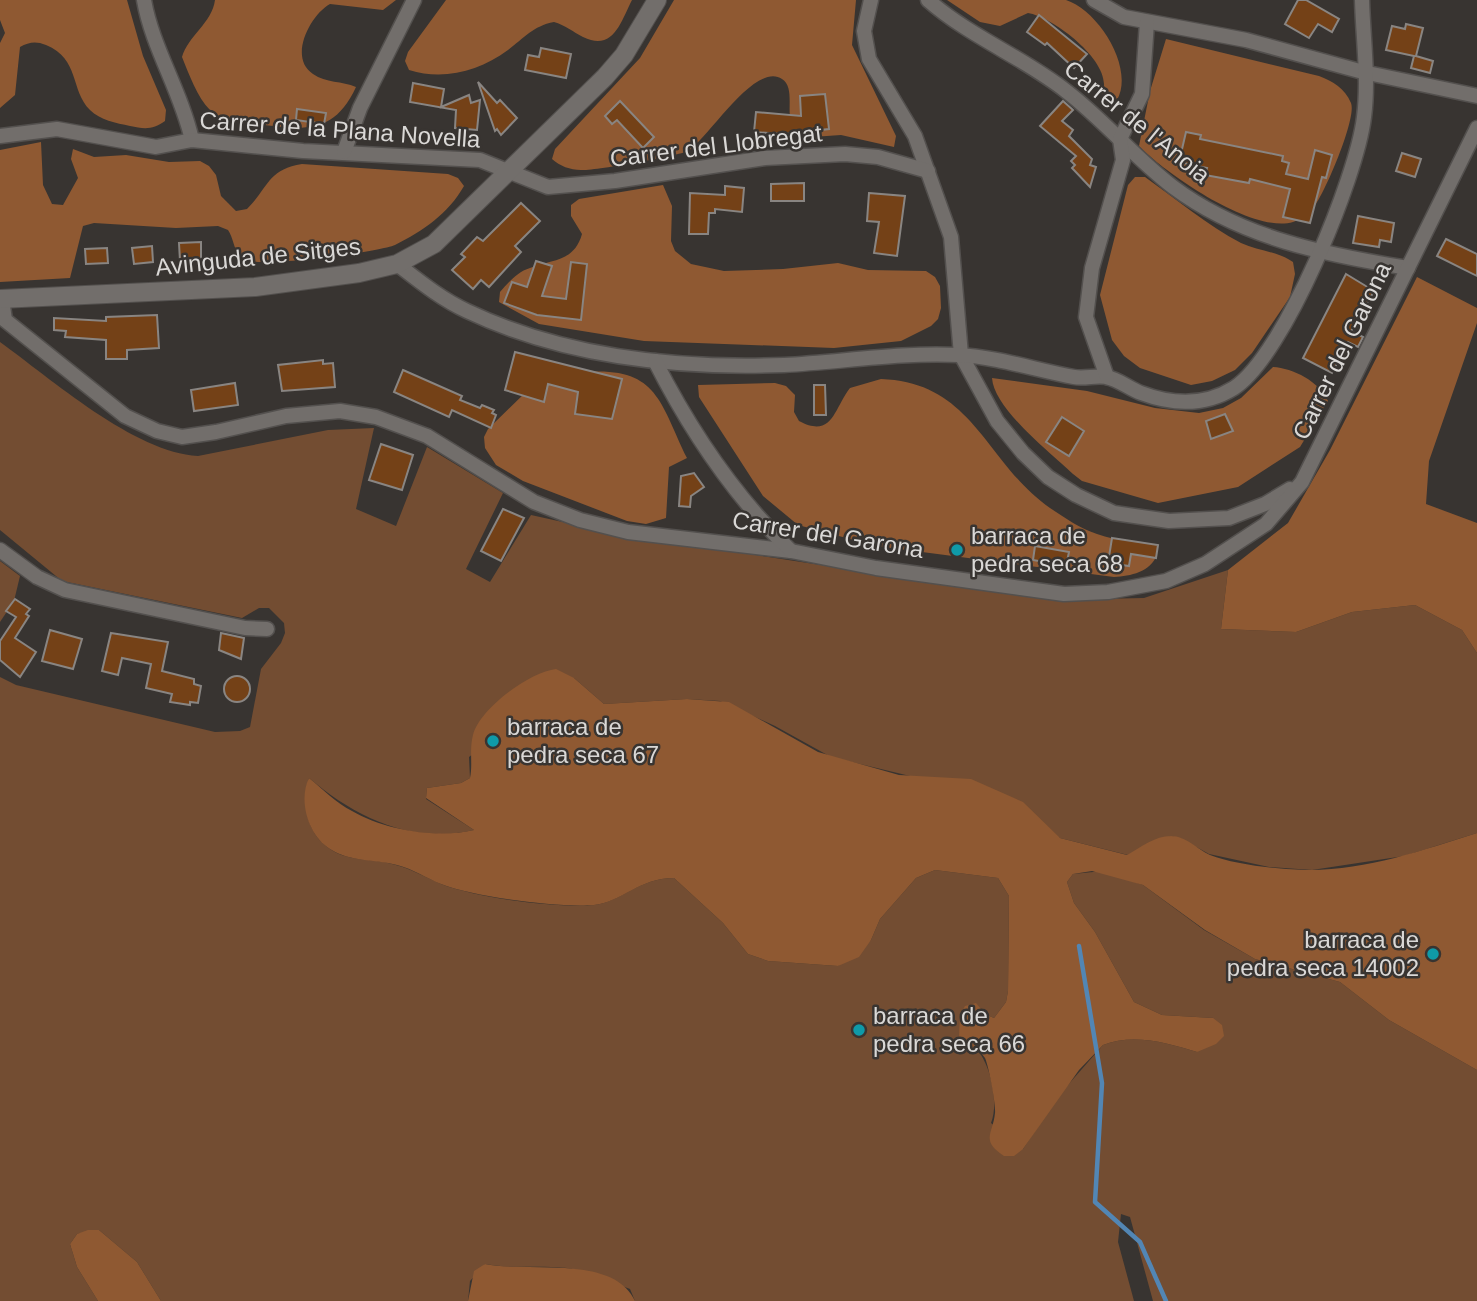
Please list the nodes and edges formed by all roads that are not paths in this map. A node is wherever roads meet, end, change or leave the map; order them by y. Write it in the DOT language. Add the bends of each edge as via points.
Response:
graph roads {
  1 [pos="144,0"];
  2 [pos="414,0"];
  3 [pos="657,0"];
  4 [pos="871,0"];
  5 [pos="1094,0"];
  6 [pos="1362,0"];
  7 [pos="930,1"];
  8 [pos="1147,22"];
  9 [pos="1363,72"];
  10 [pos="1477,96"];
  11 [pos="1477,128"];
  12 [pos="0,136"];
  13 [pos="1120,139"];
  14 [pos="192,140"];
  15 [pos="344,152"];
  16 [pos="511,170"];
  17 [pos="928,171"];
  18 [pos="1318,251"];
  19 [pos="397,264"];
  20 [pos="1408,268"];
  21 [pos="1,299"];
  22 [pos="961,355"];
  23 [pos="654,362"];
  24 [pos="1107,376"];
  25 [pos="1302,482"];
  26 [pos="0,550"];
  27 [pos="791,551"];
  28 [pos="267,629"];
  1 -- 14 [label="street"];
  2 -- 15 [label="street" via="360,108"];
  3 -- 16 [label="street, Avinguda de Sitges" via="605,78"];
  4 -- 17 [label="street" via="864,31 869,59 915,136"];
  5 -- 8 [label="street" via="1124,17"];
  6 -- 9 [label="street"];
  7 -- 13 [label="street, Carrer de l'Anoia" via="1065,90"];
  8 -- 9 [label="street" via="1246,40"];
  8 -- 13 [label="street" via="1142,94"];
  9 -- 10 [label="street"];
  9 -- 18 [label="street" via="1361,138 1331,228"];
  11 -- 20 [label="street, Carrer del Garona"];
  12 -- 14 [label="street, Carrer de la Plana Novella" via="57,129 156,147"];
  13 -- 18 [label="street, Carrer de l'Anoia" via="1174,187 1216,212 1258,233"];
  13 -- 24 [label="street" via="1123,160 1092,268 1086,317"];
  14 -- 15 [label="street, Carrer de la Plana Novella"];
  15 -- 16 [label="street, Carrer de la Plana Novella" via="480,160"];
  16 -- 17 [label="street, Carrer del Llobregat" via="548,187 765,158 845,154 878,157"];
  16 -- 19 [label="street, Avinguda de Sitges" via="433,244"];
  17 -- 22 [label="street" via="951,237"];
  18 -- 20 [label="street, Carrer de l'Anoia"];
  18 -- 24 [label="street" via="1285,323 1256,369 1219,397 1197,403 1167,401"];
  19 -- 21 [label="street, Avinguda de Sitges" via="255,287"];
  19 -- 23 [label="street" via="466,311 531,336"];
  20 -- 25 [label="street, Carrer del Garona"];
  21 -- 27 [label="street, Carrer del Garona" via="5,320 125,416 157,431 193,435 286,416 340,411 376,417 427,436 534,502 580,520 628,532"];
  22 -- 23 [label="street" via="786,365"];
  22 -- 24 [label="street" via="1079,378"];
  22 -- 25 [label="street" via="996,421 1023,453 1058,483 1114,513 1169,521 1228,518 1265,504"];
  23 -- 27 [label="street" via="716,462"];
  25 -- 27 [label="street, Carrer del Garona" via="1266,524 1205,564 1166,581 1108,592 1065,594 876,568"];
  26 -- 28 [label="street" via="37,577 65,590"];
}
